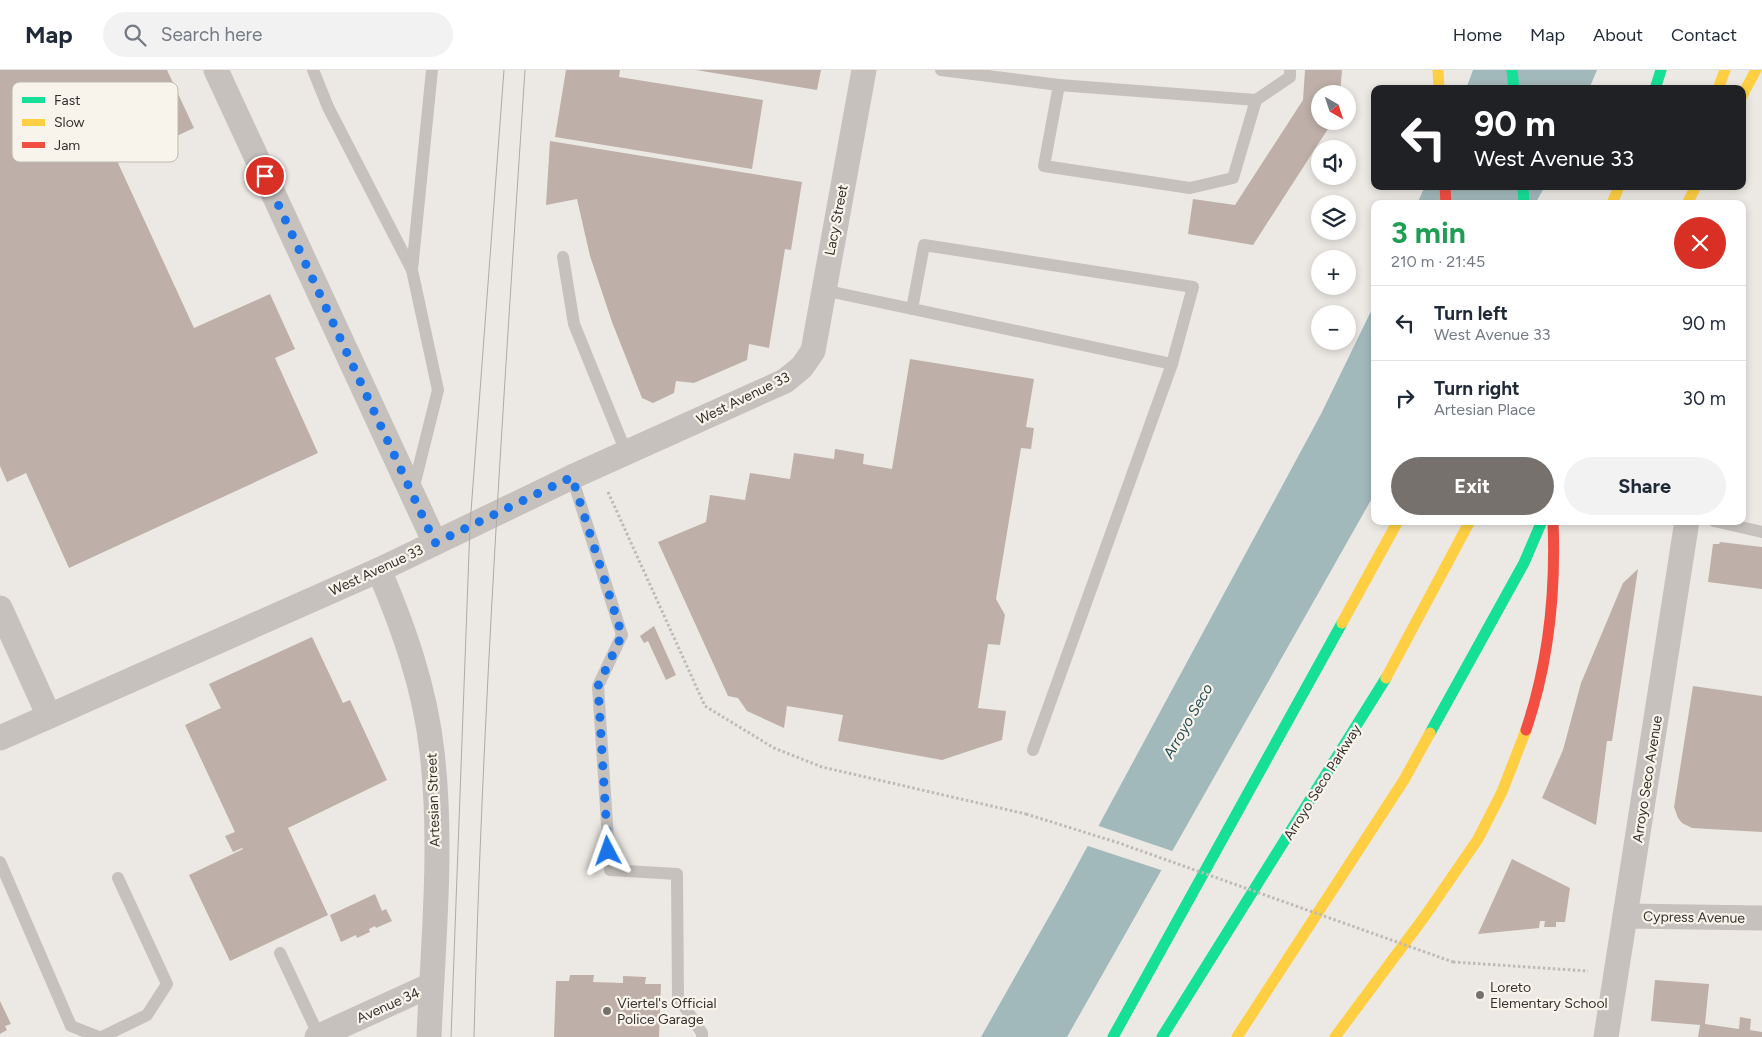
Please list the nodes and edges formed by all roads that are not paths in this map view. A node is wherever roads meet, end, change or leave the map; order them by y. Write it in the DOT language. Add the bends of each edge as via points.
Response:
graph roads {
  1 [pos="216,70"];
  2 [pos="313,70"];
  3 [pos="432,70"];
  4 [pos="864,70"];
  5 [pos="941,70"];
  6 [pos="1290,70"];
  7 [pos="1438,70"];
  8 [pos="1512,70"];
  9 [pos="1661,70"];
  10 [pos="1725,70"];
  11 [pos="1756,70"];
  12 [pos="1059,85"];
  13 [pos="1439,85"];
  14 [pos="1514,85"];
  15 [pos="1656,85"];
  16 [pos="1719,85"];
  17 [pos="1746,89"];
  18 [pos="1256,100"];
  19 [pos="563,257"];
  20 [pos="412,270"];
  21 [pos="823,290"];
  22 [pos="912,309"];
  23 [pos="1172,364"];
  24 [pos="802,368"];
  25 [pos="626,452"];
  26 [pos="572,477"];
  27 [pos="413,492"];
  28 [pos="1396,525"];
  29 [pos="1468,525"];
  30 [pos="1540,525"];
  31 [pos="1554,525"];
  32 [pos="1686,525"];
  33 [pos="1731,525"];
  34 [pos="1762,532"];
  35 [pos="435,543"];
  36 [pos="379,570"];
  37 [pos="0,608"];
  38 [pos="49,716"];
  39 [pos="0,738"];
  40 [pos="1033,750"];
  41 [pos="0,862"];
  42 [pos="118,878"];
  43 [pos="1625,916"];
  44 [pos="1762,918"];
  45 [pos="280,954"];
  46 [pos="431,985"];
  47 [pos="318,1036"];
  48 [pos="101,1037"];
  49 [pos="429,1037"];
  50 [pos="702,1037"];
  51 [pos="1113,1037"];
  52 [pos="1162,1037"];
  53 [pos="1237,1037"];
  54 [pos="1335,1037"];
  55 [pos="1606,1037"];
  1 -- 27 [label="street"];
  2 -- 20 [label="lane" via="328,107"];
  3 -- 20 [label="lane"];
  4 -- 21 [label="street, Lacy Street"];
  5 -- 12 [label="lane"];
  6 -- 18 [label="lane" via="1290,77"];
  7 -- 13 [label="highway"];
  8 -- 14 [label="highway"];
  9 -- 15 [label="highway"];
  10 -- 16 [label="highway"];
  11 -- 17 [label="highway"];
  12 -- 18 [label="lane"];
  12 -- 18 [label="lane" via="1044,166 1190,188 1233,178"];
  19 -- 25 [label="lane" via="574,324"];
  20 -- 27 [label="lane" via="438,390"];
  21 -- 22 [label="lane"];
  21 -- 24 [label="street, Lacy Street" via="813,351"];
  22 -- 23 [label="lane"];
  22 -- 23 [label="lane" via="924,245 1193,288"];
  23 -- 40 [label="lane"];
  24 -- 25 [label="street, West Avenue 33" via="784,381"];
  25 -- 26 [label="street, West Avenue 33"];
  26 -- 35 [label="street, West Avenue 33"];
  26 -- 50 [label="lane" via="622,635 598,686 610,870 677,874 678,997"];
  27 -- 35 [label="street"];
  28 -- 51 [label="highway"];
  29 -- 52 [label="highway, Arroyo Seco Parkway" via="1375,698"];
  30 -- 53 [label="highway" via="1524,563 1404,780"];
  31 -- 54 [label="highway" via="1549,641 1537,702 1516,760 1484,829 1440,896"];
  32 -- 43 [label="street, Arroyo Seco Avenue"];
  33 -- 34 [label="lane"];
  35 -- 36 [label="street, West Avenue 33"];
  36 -- 38 [label="street, West Avenue 33"];
  36 -- 46 [label="street, Artesian Street" via="403,628 420,686 432,752 436,905"];
  37 -- 38 [label="street"];
  38 -- 39 [label="street, West Avenue 33"];
  41 -- 48 [label="lane" via="70,1026"];
  42 -- 48 [label="lane" via="167,984 147,1015"];
  43 -- 44 [label="street, Cypress Avenue"];
  43 -- 55 [label="street, Arroyo Seco Avenue"];
  45 -- 47 [label="lane"];
  46 -- 47 [label="street, Avenue 34"];
  46 -- 49 [label="street, Artesian Street"];
}
